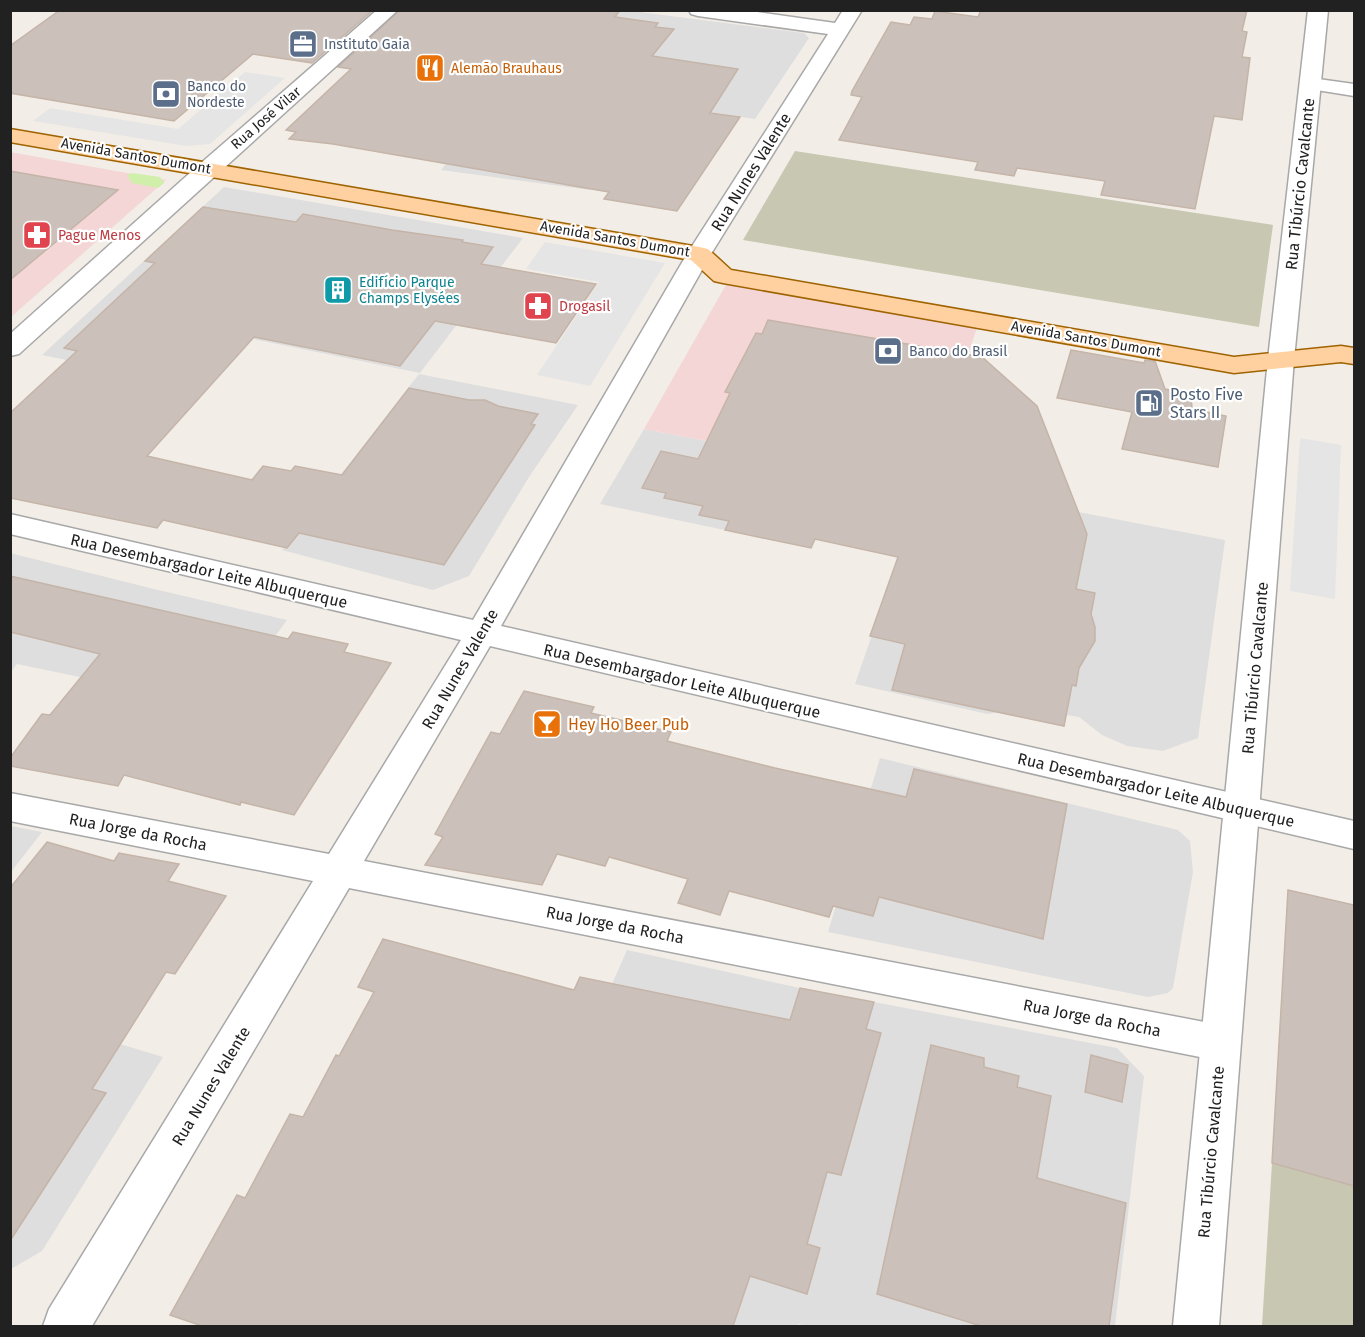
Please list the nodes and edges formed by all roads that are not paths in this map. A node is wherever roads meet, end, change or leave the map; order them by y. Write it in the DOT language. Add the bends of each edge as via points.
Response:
graph roads {
  1 [pos="389,10"];
  2 [pos="698,10"];
  3 [pos="853,10"];
  4 [pos="1318,10"];
  5 [pos="842,30"];
  6 [pos="1311,84"];
  7 [pos="1354,90"];
  8 [pos="10,135"];
  9 [pos="209,168"];
  10 [pos="699,254"];
  11 [pos="10,348"];
  12 [pos="1354,356"];
  13 [pos="1281,358"];
  14 [pos="10,524"];
  15 [pos="481,634"];
  16 [pos="10,807"];
  17 [pos="1243,810"];
  18 [pos="1354,835"];
  19 [pos="340,871"];
  20 [pos="1220,1043"];
  21 [pos="66,1326"];
  22 [pos="1196,1326"];
  1 -- 9 [label="street, Rua José Vilar"];
  2 -- 5 [label="street"];
  3 -- 5 [label="street, Rua Nunes Valente"];
  4 -- 6 [label="street, Rua Tibúrcio Cavalcante"];
  5 -- 10 [label="street, Rua Nunes Valente"];
  6 -- 7 [label="street"];
  6 -- 13 [label="street, Rua Tibúrcio Cavalcante"];
  8 -- 9 [label="main road, Avenida Santos Dumont"];
  9 -- 10 [label="main road, Avenida Santos Dumont"];
  9 -- 11 [label="street, Rua José Vilar"];
  10 -- 13 [label="main road, Avenida Santos Dumont" via="723,276 1234,365"];
  10 -- 15 [label="street, Rua Nunes Valente"];
  12 -- 13 [label="main road, Avenida Santos Dumont"];
  13 -- 17 [label="street, Rua Tibúrcio Cavalcante"];
  14 -- 15 [label="street, Rua Desembargador Leite Albuquerque"];
  15 -- 17 [label="street, Rua Desembargador Leite Albuquerque"];
  15 -- 19 [label="street, Rua Nunes Valente"];
  16 -- 19 [label="street, Rua Jorge da Rocha"];
  17 -- 18 [label="street, Rua Desembargador Leite Albuquerque"];
  17 -- 20 [label="street, Rua Tibúrcio Cavalcante"];
  19 -- 20 [label="street, Rua Jorge da Rocha"];
  19 -- 21 [label="street, Rua Nunes Valente"];
  20 -- 22 [label="street, Rua Tibúrcio Cavalcante"];
}
